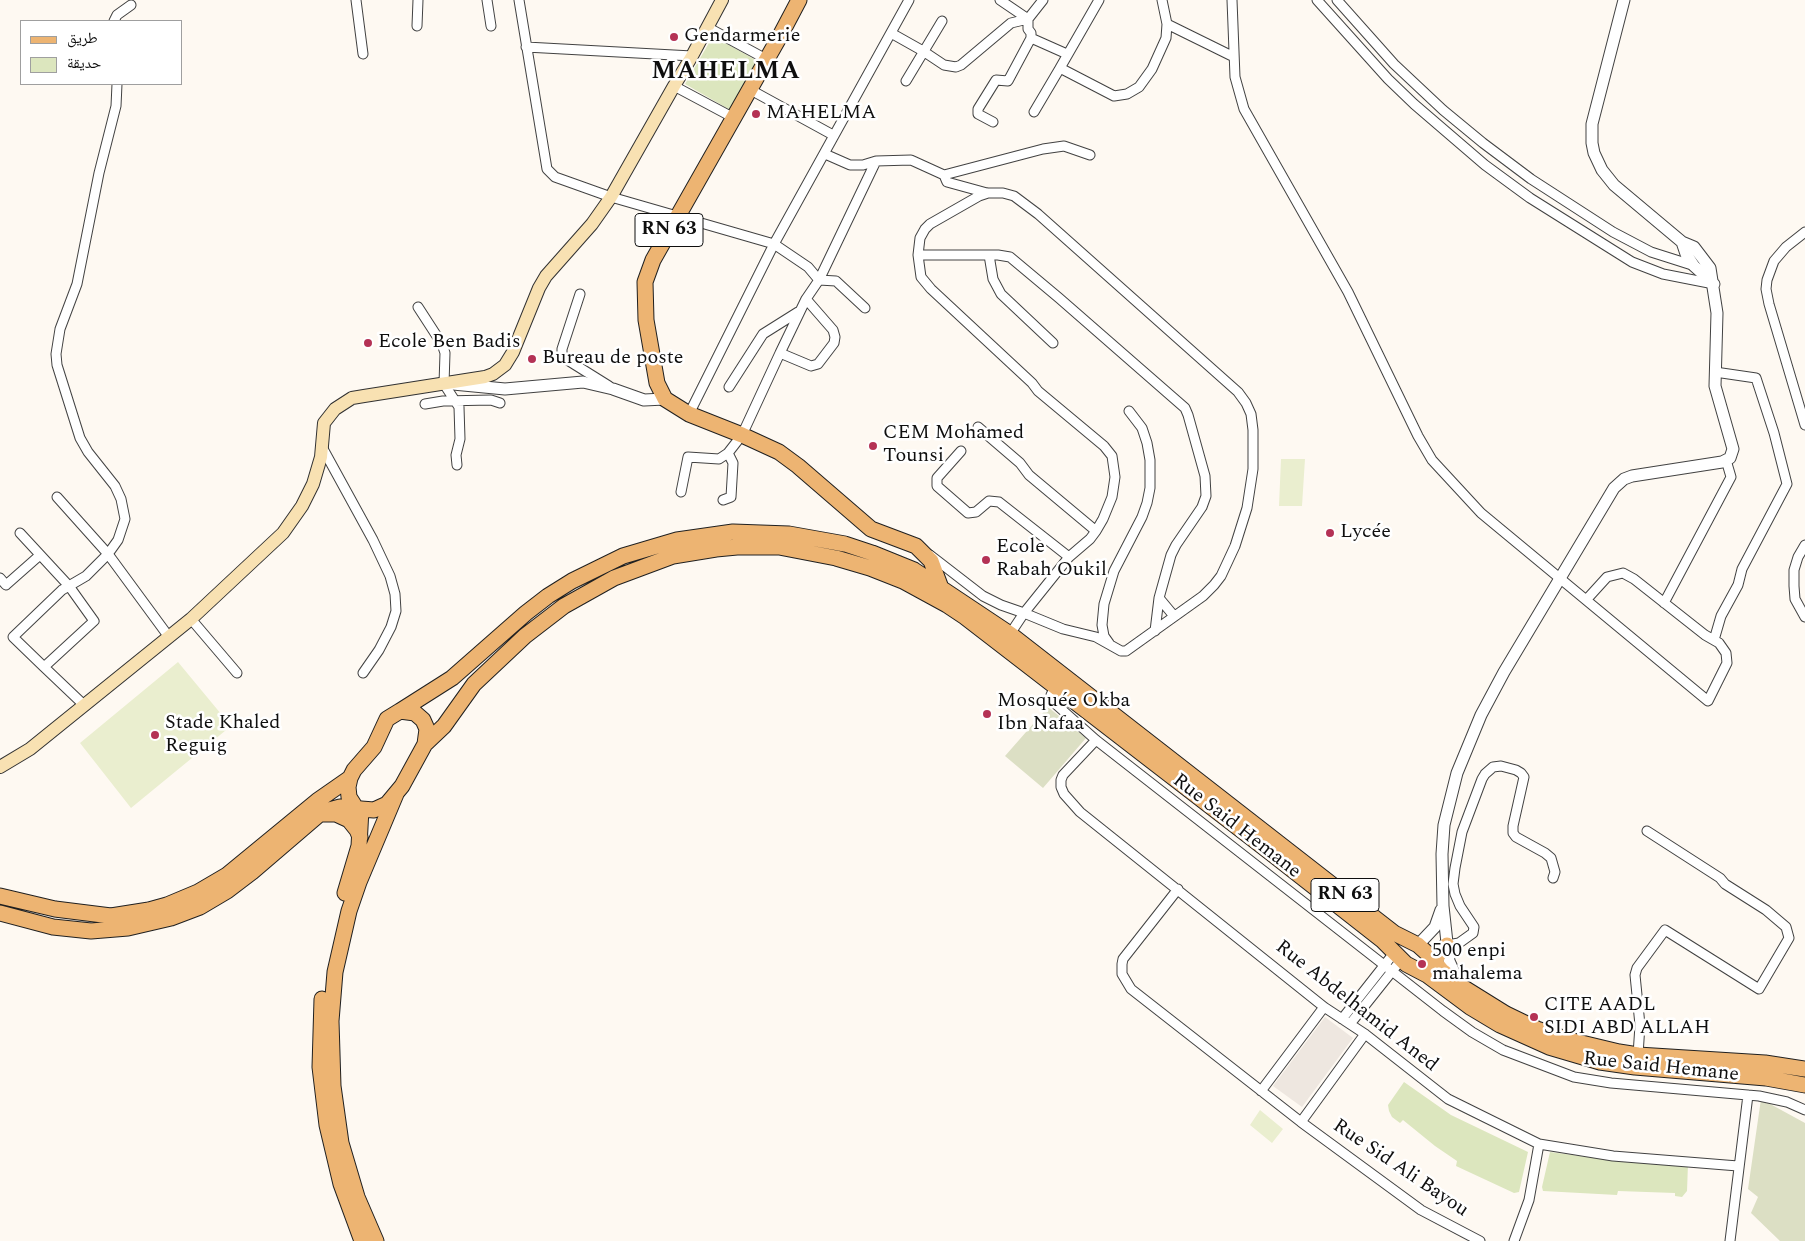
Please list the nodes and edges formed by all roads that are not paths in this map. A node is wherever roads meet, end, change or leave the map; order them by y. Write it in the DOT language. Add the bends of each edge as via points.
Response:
graph roads {
  1 [pos="356,0"];
  2 [pos="418,0"];
  3 [pos="487,0"];
  4 [pos="519,0"];
  5 [pos="722,0"];
  6 [pos="799,0"];
  7 [pos="908,0"];
  8 [pos="1000,0"];
  9 [pos="1043,0"];
  10 [pos="1099,0"];
  11 [pos="1162,0"];
  12 [pos="1232,0"];
  13 [pos="1317,0"];
  14 [pos="1337,0"];
  15 [pos="1624,0"];
  16 [pos="131,6"];
  17 [pos="1028,19"];
  18 [pos="114,20"];
  19 [pos="942,21"];
  20 [pos="1167,24"];
  21 [pos="417,26"];
  22 [pos="491,26"];
  23 [pos="707,27"];
  24 [pos="891,33"];
  25 [pos="1031,38"];
  26 [pos="526,47"];
  27 [pos="923,51"];
  28 [pos="363,54"];
  29 [pos="1067,54"];
  30 [pos="692,56"];
  31 [pos="1234,57"];
  32 [pos="766,60"];
  33 [pos="1060,68"];
  34 [pos="906,81"];
  35 [pos="117,85"];
  36 [pos="674,86"];
  37 [pos="749,89"];
  38 [pos="1034,112"];
  39 [pos="734,118"];
  40 [pos="993,122"];
  41 [pos="833,135"];
  42 [pos="824,154"];
  43 [pos="1090,155"];
  44 [pos="876,161"];
  45 [pos="944,175"];
  46 [pos="988,193"];
  47 [pos="611,197"];
  48 [pos="678,215"];
  49 [pos="1805,232"];
  50 [pos="1682,242"];
  51 [pos="774,244"];
  52 [pos="918,255"];
  53 [pos="989,255"];
  54 [pos="1694,266"];
  55 [pos="1710,268"];
  56 [pos="819,280"];
  57 [pos="1714,284"];
  58 [pos="580,294"];
  59 [pos="806,299"];
  60 [pos="418,307"];
  61 [pos="865,308"];
  62 [pos="798,312"];
  63 [pos="1054,343"];
  64 [pos="780,353"];
  65 [pos="1715,372"];
  66 [pos="444,384"];
  67 [pos="729,387"];
  68 [pos="613,389"];
  69 [pos="665,400"];
  70 [pos="455,401"];
  71 [pos="500,403"];
  72 [pos="426,404"];
  73 [pos="1129,411"];
  74 [pos="689,414"];
  75 [pos="1805,425"];
  76 [pos="978,427"];
  77 [pos="742,435"];
  78 [pos="322,446"];
  79 [pos="961,451"];
  80 [pos="728,453"];
  81 [pos="1726,460"];
  82 [pos="457,464"];
  83 [pos="681,492"];
  84 [pos="57,497"];
  85 [pos="723,500"];
  86 [pos="1096,531"];
  87 [pos="20,533"];
  88 [pos="1805,545"];
  89 [pos="919,549"];
  90 [pos="108,554"];
  91 [pos="40,555"];
  92 [pos="1069,557"];
  93 [pos="914,570"];
  94 [pos="0,578"];
  95 [pos="1561,578"];
  96 [pos="69,586"];
  97 [pos="941,587"];
  98 [pos="1159,598"];
  99 [pos="1588,600"];
  100 [pos="1664,603"];
  101 [pos="947,605"];
  102 [pos="1024,613"];
  103 [pos="1174,616"];
  104 [pos="1805,618"];
  105 [pos="191,619"];
  106 [pos="1155,631"];
  107 [pos="1010,634"];
  108 [pos="169,637"];
  109 [pos="1714,640"];
  110 [pos="1110,644"];
  111 [pos="44,667"];
  112 [pos="237,673"];
  113 [pos="363,673"];
  114 [pos="452,678"];
  115 [pos="1056,687"];
  116 [pos="85,706"];
  117 [pos="400,711"];
  118 [pos="446,722"];
  119 [pos="1096,740"];
  120 [pos="425,744"];
  121 [pos="0,767"];
  122 [pos="350,778"];
  123 [pos="396,794"];
  124 [pos="358,808"];
  125 [pos="316,816"];
  126 [pos="1647,831"];
  127 [pos="360,837"];
  128 [pos="1553,878"];
  129 [pos="1178,888"];
  130 [pos="351,889"];
  131 [pos="0,896"];
  132 [pos="1443,906"];
  133 [pos="0,913"];
  134 [pos="1402,938"];
  135 [pos="1418,945"];
  136 [pos="1447,945"];
  137 [pos="1392,960"];
  138 [pos="1434,962"];
  139 [pos="1422,972"];
  140 [pos="1460,986"];
  141 [pos="1324,1007"];
  142 [pos="1346,1022"];
  143 [pos="1365,1034"];
  144 [pos="1637,1061"];
  145 [pos="1805,1069"];
  146 [pos="1805,1085"];
  147 [pos="1260,1091"];
  148 [pos="1748,1094"];
  149 [pos="1805,1110"];
  150 [pos="1301,1122"];
  151 [pos="1539,1144"];
  152 [pos="1738,1166"];
  153 [pos="362,1241"];
  154 [pos="376,1241"];
  155 [pos="1480,1241"];
  156 [pos="1514,1241"];
  157 [pos="1730,1241"];
  1 -- 28 [label="street"];
  2 -- 21 [label="street"];
  3 -- 22 [label="street"];
  4 -- 26 [label="street"];
  5 -- 23 [label="main road"];
  6 -- 32 [label="main road, RN 63"];
  7 -- 24 [label="street"];
  8 -- 17 [label="street"];
  9 -- 17 [label="street"];
  10 -- 29 [label="street"];
  11 -- 20 [label="street"];
  12 -- 31 [label="street"];
  13 -- 57 [label="street" via="1414,104 1485,165 1530,198 1632,262 1663,274"];
  14 -- 54 [label="street" via="1394,64 1422,90 1531,179 1613,232 1651,252"];
  15 -- 50 [label="street" via="1592,124 1594,153 1614,185"];
  16 -- 18 [label="street"];
  17 -- 25 [label="street"];
  17 -- 27 [label="street" via="1011,23 956,68 944,65"];
  19 -- 27 [label="street"];
  20 -- 31 [label="street"];
  20 -- 33 [label="street" via="1166,38 1152,69 1139,87 1127,94 1114,96"];
  23 -- 30 [label="main road"];
  23 -- 32 [label="street"];
  24 -- 27 [label="street"];
  24 -- 41 [label="street"];
  25 -- 29 [label="street"];
  25 -- 40 [label="street" via="1008,82 996,80 978,109 978,114"];
  26 -- 30 [label="street"];
  26 -- 47 [label="street" via="547,168 555,178"];
  27 -- 34 [label="street"];
  29 -- 33 [label="street"];
  30 -- 36 [label="main road"];
  31 -- 95 [label="street" via="1235,77 1247,115 1352,298 1432,460 1481,513"];
  32 -- 37 [label="main road, RN 63"];
  33 -- 38 [label="street"];
  35 -- 90 [label="street" via="116,106 99,173 78,284 60,330 56,354 80,438 115,486 124,510 123,528"];
  36 -- 39 [label="street"];
  36 -- 47 [label="main road"];
  37 -- 39 [label="main road, RN 63"];
  37 -- 41 [label="street"];
  39 -- 48 [label="main road, RN 63"];
  41 -- 42 [label="street"];
  42 -- 44 [label="street" via="850,165"];
  42 -- 51 [label="street"];
  43 -- 45 [label="street" via="1064,146"];
  44 -- 45 [label="street" via="911,160"];
  44 -- 56 [label="street"];
  45 -- 46 [label="street" via="947,182"];
  46 -- 52 [label="street" via="930,224 920,238"];
  46 -- 103 [label="street" via="1014,196 1038,214 1230,383 1251,414 1253,469 1247,508 1235,546 1214,585"];
  47 -- 48 [label="street"];
  47 -- 66 [label="main road" via="546,276 505,365 486,377"];
  48 -- 51 [label="street"];
  48 -- 69 [label="main road, RN 63" via="653,260 645,282 646,320 657,382"];
  49 -- 75 [label="street" via="1774,261 1766,289"];
  50 -- 54 [label="street"];
  50 -- 55 [label="street" via="1694,247"];
  51 -- 56 [label="street" via="808,267"];
  51 -- 74 [label="street"];
  52 -- 53 [label="street"];
  52 -- 86 [label="street" via="919,272 926,283 1038,391 1112,456 1115,488"];
  53 -- 63 [label="street" via="993,279 1001,294"];
  53 -- 98 [label="street" via="1017,261 1179,402 1188,415 1205,476 1206,496 1171,555"];
  54 -- 55 [label="street"];
  54 -- 57 [label="street"];
  55 -- 57 [label="street"];
  56 -- 59 [label="street"];
  56 -- 61 [label="street" via="836,281"];
  57 -- 65 [label="street" via="1717,313"];
  58 -- 68 [label="street" via="562,355"];
  59 -- 62 [label="street"];
  59 -- 64 [label="street" via="833,330 834,344 818,364 811,366"];
  60 -- 66 [label="street" via="442,344 445,353"];
  62 -- 64 [label="street"];
  62 -- 67 [label="street" via="763,334"];
  64 -- 77 [label="street"];
  65 -- 81 [label="street" via="1716,389 1733,444 1732,455"];
  65 -- 109 [label="street" via="1756,378 1787,484 1742,569"];
  66 -- 68 [label="street" via="505,389 583,382"];
  66 -- 70 [label="street"];
  66 -- 78 [label="main road" via="364,396 345,402 324,423"];
  68 -- 69 [label="street" via="644,400"];
  69 -- 74 [label="main road"];
  70 -- 71 [label="street" via="491,400"];
  70 -- 72 [label="street"];
  70 -- 82 [label="street" via="460,416"];
  73 -- 110 [label="street" via="1142,428 1147,443 1150,488 1148,503 1114,571 1104,604 1102,626"];
  74 -- 77 [label="main road"];
  76 -- 86 [label="street"];
  77 -- 80 [label="street"];
  77 -- 89 [label="main road" via="779,452 871,529"];
  78 -- 105 [label="main road" via="310,492 283,533"];
  78 -- 113 [label="street" via="374,540 396,594 396,611 391,627"];
  79 -- 92 [label="street" via="937,478 937,486 968,513 976,512 989,501 999,502"];
  80 -- 83 [label="street" via="718,459 688,457"];
  80 -- 85 [label="street" via="733,463 731,497"];
  81 -- 95 [label="street" via="1640,474 1619,483"];
  81 -- 100 [label="street" via="1731,477"];
  84 -- 90 [label="street"];
  86 -- 92 [label="street"];
  87 -- 91 [label="street"];
  88 -- 104 [label="street" via="1794,570 1794,586 1795,599"];
  89 -- 93 [label="main road" via="922,560"];
  89 -- 97 [label="main road" via="931,561"];
  89 -- 102 [label="street" via="937,559 983,596"];
  90 -- 96 [label="street" via="86,576"];
  90 -- 108 [label="street"];
  91 -- 94 [label="street" via="6,585"];
  91 -- 96 [label="street"];
  92 -- 102 [label="street"];
  93 -- 97 [label="main road"];
  93 -- 114 [label="main road" via="845,544 789,534 733,532 677,540 623,556 572,581 526,613"];
  95 -- 99 [label="street"];
  95 -- 132 [label="street" via="1481,715 1457,773 1444,825"];
  96 -- 111 [label="street" via="94,621"];
  96 -- 111 [label="street" via="13,637"];
  97 -- 101 [label="main road"];
  97 -- 107 [label="main road, RN 63"];
  98 -- 103 [label="street"];
  98 -- 106 [label="street"];
  99 -- 100 [label="street" via="1607,577 1623,573"];
  99 -- 109 [label="street" via="1708,701 1727,663 1726,653"];
  100 -- 109 [label="street"];
  101 -- 115 [label="main road"];
  101 -- 118 [label="main road" via="903,581 870,568 801,550 737,547 694,551 614,578 550,615 474,684"];
  102 -- 107 [label="street"];
  102 -- 110 [label="street"];
  103 -- 106 [label="street"];
  105 -- 108 [label="main road"];
  105 -- 112 [label="street"];
  106 -- 110 [label="street" via="1126,651"];
  107 -- 134 [label="main road, RN 63"];
  108 -- 116 [label="main road"];
  111 -- 116 [label="street"];
  114 -- 117 [label="main road"];
  114 -- 118 [label="main road" via="425,708 431,723"];
  115 -- 119 [label="street, Rue Said Hemane" via="1050,700"];
  115 -- 137 [label="main road" via="1278,859"];
  116 -- 121 [label="main road" via="30,749"];
  117 -- 120 [label="main road" via="415,713 423,720 428,734"];
  117 -- 122 [label="main road" via="387,719 374,747"];
  118 -- 120 [label="main road"];
  119 -- 129 [label="street, Rue Abdelhamid Aned" via="1063,775 1061,787 1064,794 1080,812"];
  119 -- 137 [label="street, Rue Said Hemane"];
  120 -- 123 [label="main road"];
  122 -- 124 [label="main road" via="349,797"];
  122 -- 131 [label="main road" via="227,875 167,905 112,916 55,910"];
  123 -- 124 [label="main road" via="378,809"];
  123 -- 130 [label="main road"];
  124 -- 125 [label="main road" via="334,808"];
  124 -- 127 [label="main road"];
  125 -- 127 [label="main road" via="329,813 343,816 354,825"];
  125 -- 133 [label="main road" via="227,891 200,907 171,918 128,928 91,931 53,927"];
  126 -- 144 [label="street" via="1766,910 1786,927 1789,938 1759,989 1665,930 1635,975 1640,1025"];
  127 -- 130 [label="main road"];
  128 -- 136 [label="street" via="1555,872 1551,858 1513,833 1524,777 1516,770 1493,767 1482,779 1462,832 1454,878 1455,894 1474,927 1473,933 1463,941"];
  129 -- 141 [label="street, Rue Abdelhamid Aned"];
  129 -- 147 [label="street, Rue Sid Ali Bayou" via="1123,959 1122,974 1131,989"];
  130 -- 153 [label="main road" via="333,936 324,975 320,1067 327,1125 336,1164"];
  130 -- 154 [label="main road" via="334,982 332,1086 351,1179"];
  132 -- 135 [label="street" via="1435,927"];
  132 -- 136 [label="street"];
  134 -- 135 [label="main road, RN 63"];
  134 -- 137 [label="main road" via="1396,940"];
  135 -- 138 [label="main road, RN 63"];
  136 -- 138 [label="main road"];
  136 -- 140 [label="street" via="1451,968"];
  137 -- 139 [label="main road"];
  137 -- 142 [label="street"];
  137 -- 148 [label="street, Rue Said Hemane" via="1465,1027 1503,1050 1574,1076 1611,1083"];
  138 -- 139 [label="main road" via="1431,968"];
  138 -- 140 [label="main road, RN 63"];
  139 -- 144 [label="main road" via="1485,1016 1532,1041 1583,1058"];
  140 -- 144 [label="main road, RN 63" via="1506,1014 1553,1035"];
  141 -- 142 [label="street, Rue Abdelhamid Aned"];
  141 -- 147 [label="street"];
  142 -- 143 [label="street, Rue Abdelhamid Aned"];
  143 -- 150 [label="street"];
  143 -- 151 [label="street, Rue Abdelhamid Aned" via="1448,1099"];
  144 -- 145 [label="main road, RN 63" via="1746,1061"];
  144 -- 146 [label="main road"];
  147 -- 150 [label="street, Rue Sid Ali Bayou"];
  148 -- 149 [label="street, Rue Said Hemane" via="1787,1102"];
  148 -- 152 [label="street"];
  150 -- 155 [label="street, Rue Sid Ali Bayou" via="1421,1210"];
  151 -- 152 [label="street, Rue Abdelhamid Aned" via="1613,1156"];
  151 -- 156 [label="street" via="1529,1200"];
  152 -- 157 [label="street"];
}
